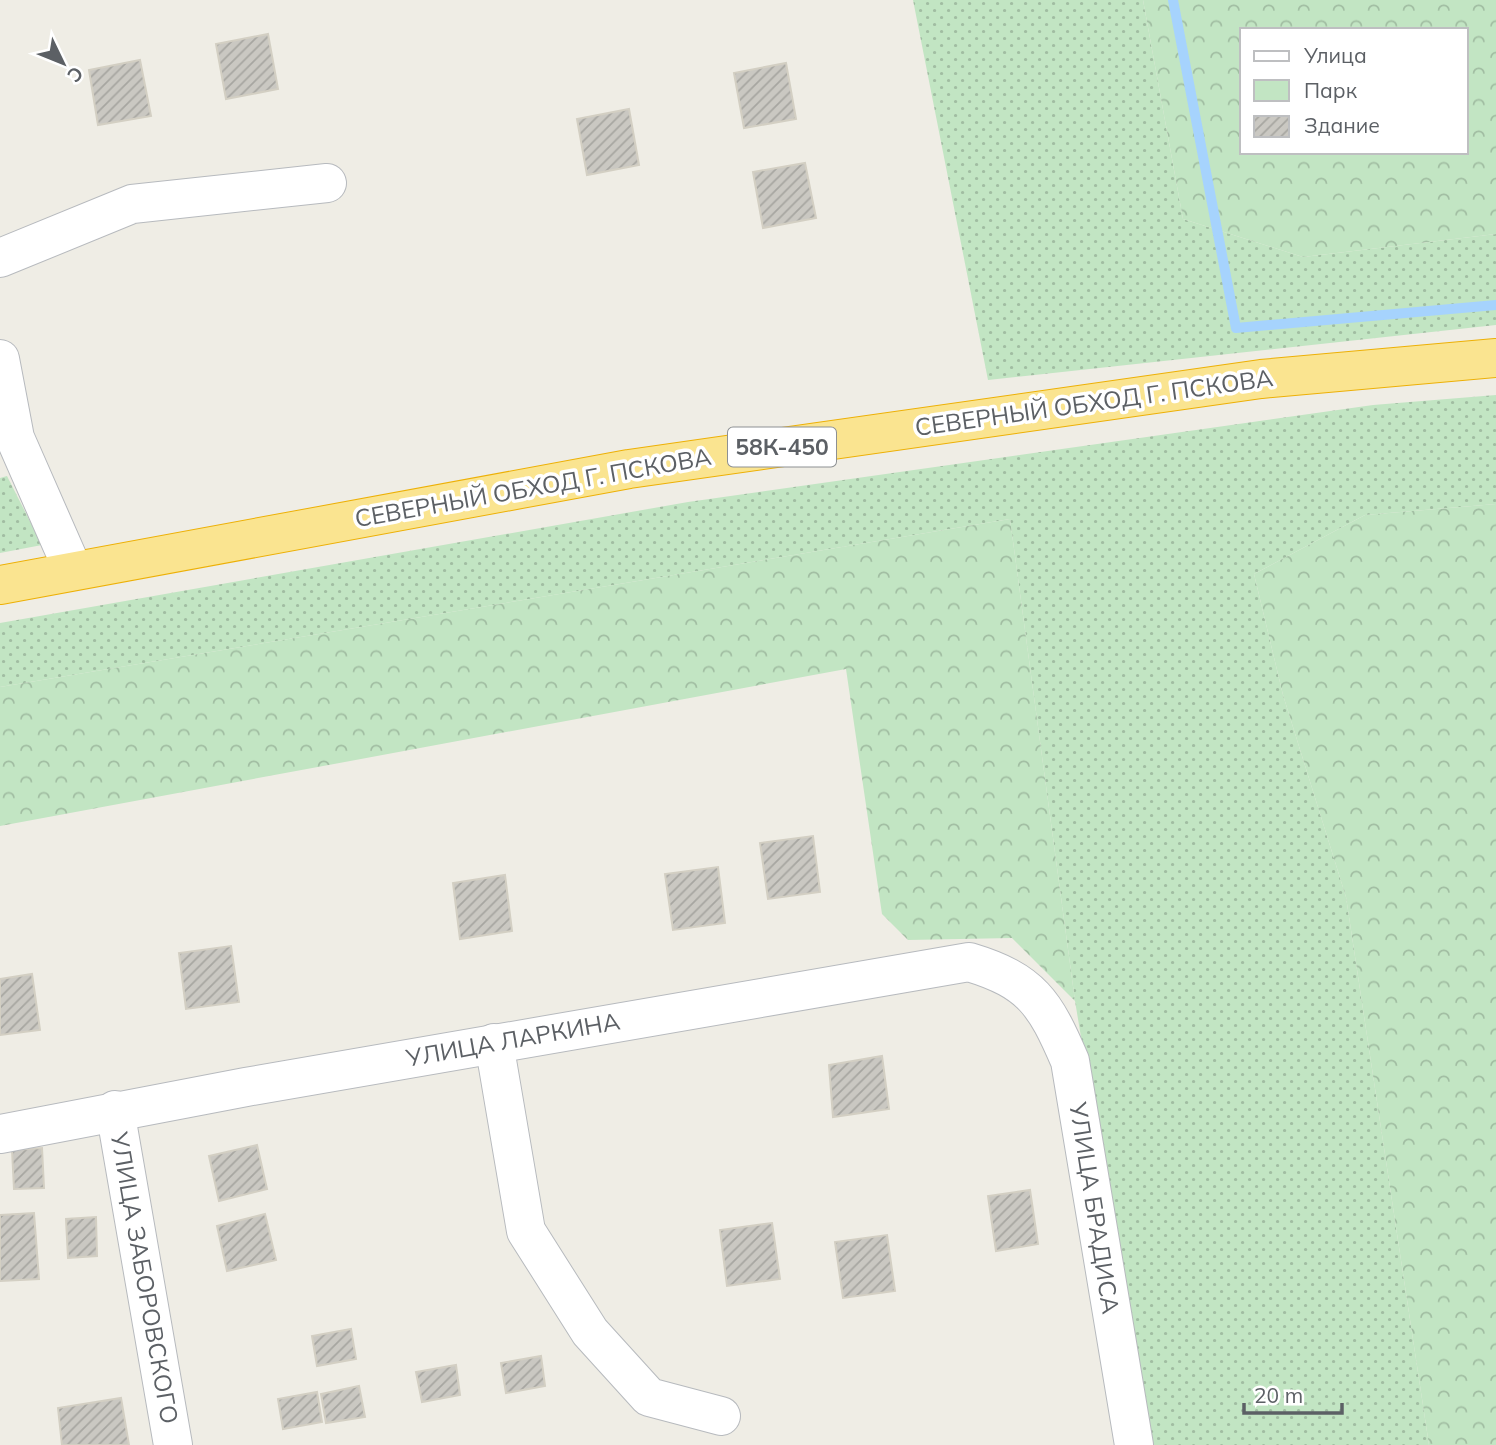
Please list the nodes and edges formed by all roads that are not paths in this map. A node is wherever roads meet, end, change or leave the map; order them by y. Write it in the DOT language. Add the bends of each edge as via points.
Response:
graph roads {
  1 [pos="327,183"];
  2 [pos="0,258"];
  3 [pos="1496,358"];
  4 [pos="0,359"];
  5 [pos="72,570"];
  6 [pos="0,585"];
  7 [pos="1022,985"];
  8 [pos="494,1043"];
  9 [pos="115,1110"];
  10 [pos="0,1134"];
  11 [pos="720,1416"];
  12 [pos="173,1445"];
  13 [pos="1134,1445"];
  1 -- 2 [label="street" via="132,204"];
  3 -- 5 [label="highway, СЕВЕРНЫЙ ОБХОД Г. ПСКОВА / 58К-450" via="1261,379 629,469"];
  4 -- 5 [label="street" via="15,438"];
  5 -- 6 [label="highway, 58К-450"];
  7 -- 8 [label="street, УЛИЦА ЛАРКИНА" via="969,962"];
  7 -- 13 [label="street, УЛИЦА БРАДИСА" via="1051,1015 1070,1061"];
  8 -- 9 [label="street, УЛИЦА ЛАРКИНА"];
  8 -- 11 [label="street" via="526,1231 590,1332 649,1397"];
  9 -- 10 [label="street, УЛИЦА ЛАРКИНА"];
  9 -- 12 [label="street, УЛИЦА ЗАБОРОВСКОГО"];
}
